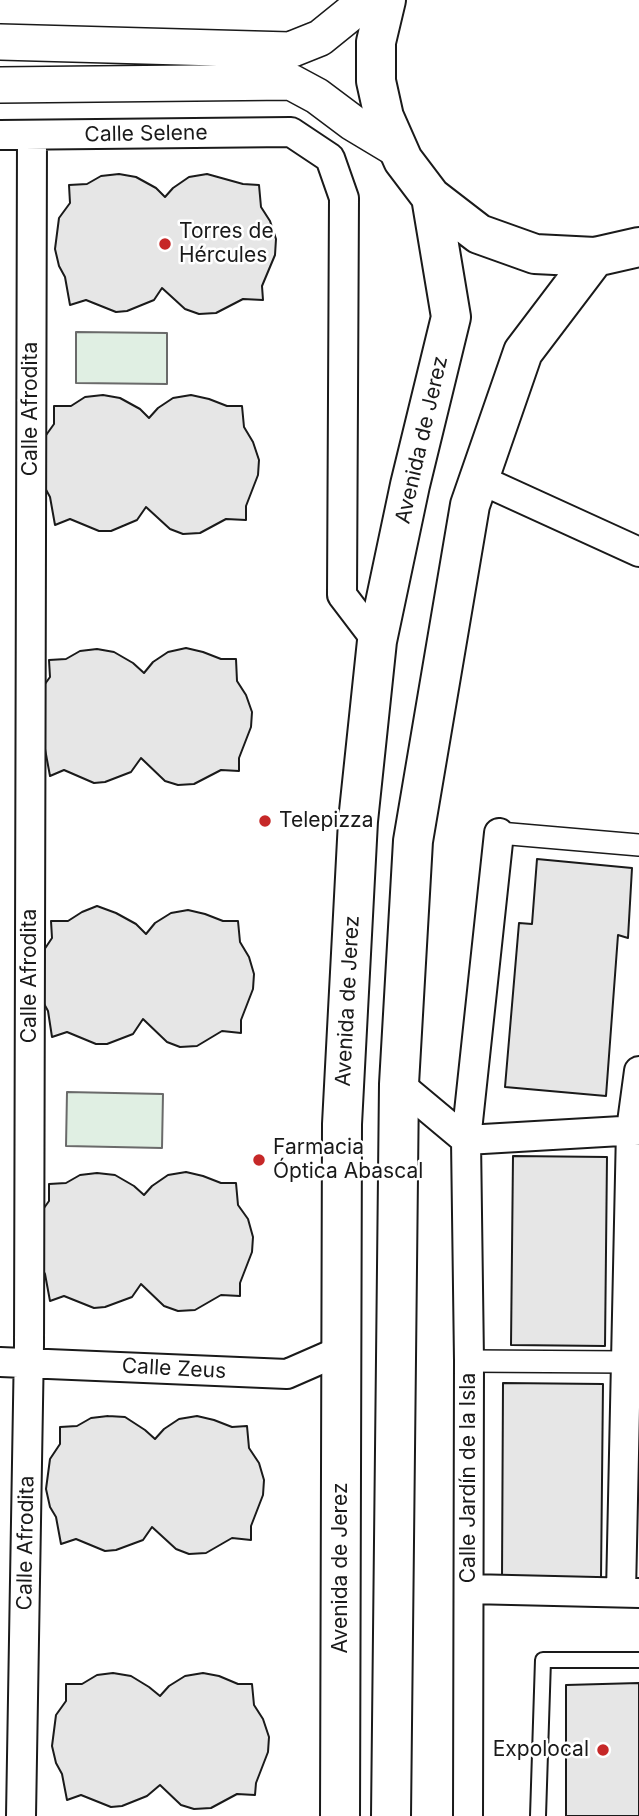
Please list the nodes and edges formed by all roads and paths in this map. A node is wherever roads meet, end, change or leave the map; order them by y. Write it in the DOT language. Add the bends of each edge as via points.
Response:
graph roads {
  1 [pos="367,0"];
  2 [pos="386,0"];
  3 [pos="0,42"];
  4 [pos="0,85"];
  5 [pos="0,135"];
  6 [pos="32,135"];
  7 [pos="398,150"];
  8 [pos="431,197"];
  9 [pos="639,247"];
  10 [pos="594,257"];
  11 [pos="479,479"];
  12 [pos="639,552"];
  13 [pos="377,641"];
  14 [pos="499,833"];
  15 [pos="639,845"];
  16 [pos="639,1071"];
  17 [pos="399,1084"];
  18 [pos="635,1130"];
  19 [pos="466,1140"];
  20 [pos="342,1350"];
  21 [pos="469,1361"];
  22 [pos="0,1362"];
  23 [pos="633,1362"];
  24 [pos="29,1363"];
  25 [pos="469,1590"];
  26 [pos="630,1593"];
  27 [pos="639,1660"];
  28 [pos="21,1816"];
  29 [pos="340,1816"];
  30 [pos="391,1816"];
  31 [pos="468,1816"];
  32 [pos="538,1816"];
  1 -- 3 [label="street" via="320,38 290,50"];
  2 -- 7 [label="main road" via="376,42 376,81"];
  4 -- 7 [label="street" via="291,82"];
  5 -- 6 [label="street, Calle Selene"];
  6 -- 13 [label="street, Calle Selene" via="291,132 330,158 344,198 342,595"];
  6 -- 24 [label="street, Calle Afrodita"];
  7 -- 8 [label="main road"];
  8 -- 10 [label="main road" via="490,238 535,254"];
  8 -- 13 [label="main road, Avenida de Jerez" via="451,317"];
  9 -- 10 [label="main road"];
  10 -- 11 [label="main road" via="523,352"];
  11 -- 12 [label="street"];
  11 -- 17 [label="main road" via="470,505 413,841"];
  13 -- 20 [label="main road, Avenida de Jerez" via="358,821 342,1124"];
  14 -- 15 [label="street"];
  14 -- 19 [label="street, Calle Jardín de la Isla"];
  16 -- 18 [label="street"];
  17 -- 19 [label="street"];
  17 -- 30 [label="main road"];
  18 -- 19 [label="street"];
  18 -- 23 [label="street"];
  19 -- 21 [label="street, Calle Jardín de la Isla"];
  20 -- 24 [label="street, Calle Zeus" via="287,1374"];
  20 -- 29 [label="main road, Avenida de Jerez"];
  21 -- 23 [label="street"];
  21 -- 25 [label="street, Calle Jardín de la Isla"];
  22 -- 24 [label="street, Calle Zeus"];
  23 -- 26 [label="street"];
  24 -- 28 [label="street, Calle Afrodita"];
  25 -- 26 [label="street"];
  25 -- 31 [label="street, Calle Jardín de la Isla"];
  27 -- 32 [label="lane" via="543,1660"];
}
